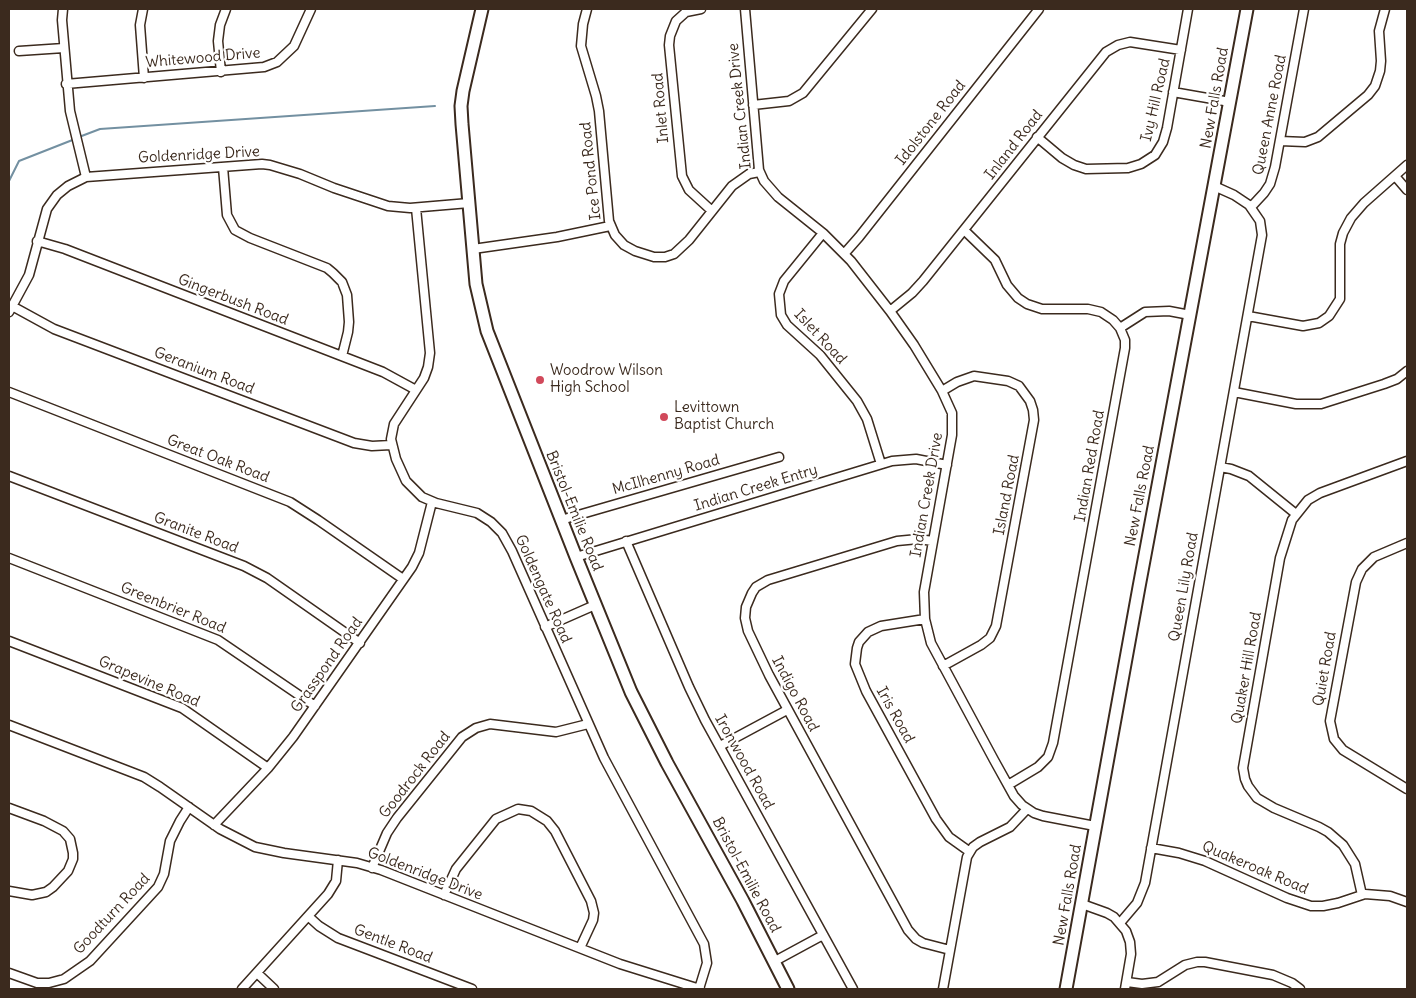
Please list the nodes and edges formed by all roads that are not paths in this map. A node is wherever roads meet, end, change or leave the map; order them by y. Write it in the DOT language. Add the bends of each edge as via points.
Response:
graph roads {
  1 [pos="63,9"];
  2 [pos="143,9"];
  3 [pos="226,9"];
  4 [pos="311,9"];
  5 [pos="482,9"];
  6 [pos="587,9"];
  7 [pos="701,9"];
  8 [pos="744,9"];
  9 [pos="872,9"];
  10 [pos="1039,9"];
  11 [pos="1188,9"];
  12 [pos="1247,9"];
  13 [pos="1304,9"];
  14 [pos="1385,9"];
  15 [pos="64,48"];
  16 [pos="1181,50"];
  17 [pos="19,51"];
  18 [pos="220,72"];
  19 [pos="144,78"];
  20 [pos="66,84"];
  21 [pos="1173,92"];
  22 [pos="1230,102"];
  23 [pos="753,105"];
  24 [pos="1037,138"];
  25 [pos="1280,141"];
  26 [pos="1407,165"];
  27 [pos="223,167"];
  28 [pos="759,172"];
  29 [pos="1395,176"];
  30 [pos="86,177"];
  31 [pos="1214,186"];
  32 [pos="1407,190"];
  33 [pos="469,203"];
  34 [pos="1252,207"];
  35 [pos="416,208"];
  36 [pos="712,211"];
  37 [pos="610,226"];
  38 [pos="964,230"];
  39 [pos="823,233"];
  40 [pos="37,241"];
  41 [pos="473,249"];
  42 [pos="844,254"];
  43 [pos="10,309"];
  44 [pos="890,311"];
  45 [pos="1190,315"];
  46 [pos="1248,316"];
  47 [pos="1120,328"];
  48 [pos="342,356"];
  49 [pos="1407,371"];
  50 [pos="416,390"];
  51 [pos="942,391"];
  52 [pos="9,392"];
  53 [pos="1234,392"];
  54 [pos="391,445"];
  55 [pos="779,457"];
  56 [pos="1407,462"];
  57 [pos="881,464"];
  58 [pos="947,466"];
  59 [pos="1220,467"];
  60 [pos="9,476"];
  61 [pos="432,502"];
  62 [pos="1296,514"];
  63 [pos="561,520"];
  64 [pos="933,541"];
  65 [pos="626,542"];
  66 [pos="1407,543"];
  67 [pos="576,557"];
  68 [pos="9,558"];
  69 [pos="403,580"];
  70 [pos="595,605"];
  71 [pos="924,619"];
  72 [pos="545,627"];
  73 [pos="9,641"];
  74 [pos="360,643"];
  75 [pos="944,666"];
  76 [pos="315,706"];
  77 [pos="787,710"];
  78 [pos="588,724"];
  79 [pos="9,725"];
  80 [pos="720,746"];
  81 [pos="268,768"];
  82 [pos="1008,784"];
  83 [pos="1407,789"];
  84 [pos="189,807"];
  85 [pos="9,808"];
  86 [pos="1027,809"];
  87 [pos="214,825"];
  88 [pos="1096,826"];
  89 [pos="1151,848"];
  90 [pos="970,852"];
  91 [pos="338,860"];
  92 [pos="372,868"];
  93 [pos="9,891"];
  94 [pos="444,895"];
  95 [pos="1362,895"];
  96 [pos="1407,902"];
  97 [pos="1082,904"];
  98 [pos="308,916"];
  99 [pos="1120,923"];
  100 [pos="823,935"];
  101 [pos="580,948"];
  102 [pos="950,950"];
  103 [pos="775,961"];
  104 [pos="257,973"];
  105 [pos="9,974"];
  106 [pos="1126,986"];
  107 [pos="242,989"];
  108 [pos="274,989"];
  109 [pos="472,989"];
  110 [pos="699,989"];
  111 [pos="788,989"];
  112 [pos="853,989"];
  113 [pos="942,989"];
  114 [pos="1066,989"];
  115 [pos="1300,989"];
  1 -- 15 [label="street"];
  2 -- 19 [label="street" via="140,36"];
  3 -- 18 [label="street" via="218,41"];
  4 -- 18 [label="street, Whitewood Drive" via="294,46 277,62 264,67"];
  5 -- 33 [label="street, Bristol-Emilie Road" via="461,106"];
  6 -- 37 [label="street, Ice Pond Road" via="581,46 599,111"];
  7 -- 36 [label="street, Inlet Road" via="686,12 676,21 669,45 682,176 689,190"];
  8 -- 23 [label="street, Indian Creek Drive"];
  9 -- 23 [label="street" via="803,94 789,101"];
  10 -- 42 [label="street, Idolstone Road"];
  11 -- 16 [label="street, Ivy Hill Road"];
  12 -- 22 [label="street, New Falls Road"];
  13 -- 25 [label="street, Queen Anne Road"];
  14 -- 25 [label="street" via="1378,31 1382,61 1375,86 1368,95 1318,137 1305,142"];
  15 -- 17 [label="street"];
  15 -- 20 [label="street"];
  16 -- 21 [label="street, Ivy Hill Road"];
  16 -- 24 [label="street, Inland Road" via="1130,42 1112,48"];
  18 -- 19 [label="street, Whitewood Drive"];
  19 -- 20 [label="street, Whitewood Drive"];
  20 -- 30 [label="street"];
  21 -- 22 [label="street"];
  21 -- 24 [label="street, Ivy Hill Road" via="1161,148 1141,164 1128,168 1081,168"];
  22 -- 31 [label="street, New Falls Road"];
  23 -- 28 [label="street, Indian Creek Drive"];
  24 -- 38 [label="street, Inland Road"];
  25 -- 34 [label="street, Queen Anne Road" via="1272,180"];
  26 -- 29 [label="street"];
  27 -- 30 [label="street, Goldenridge Drive"];
  27 -- 35 [label="street, Goldenridge Drive" via="270,165 375,203"];
  27 -- 48 [label="street" via="227,215 235,230 327,268 342,282 347,295 349,322"];
  28 -- 36 [label="street, Ice Pond Road" via="749,174 732,186"];
  28 -- 39 [label="street, Indian Creek Drive" via="769,189"];
  29 -- 32 [label="street"];
  29 -- 46 [label="street" via="1355,212 1343,233 1340,300 1329,316 1307,326"];
  30 -- 40 [label="street, Goldenridge Drive" via="71,184 53,200"];
  31 -- 34 [label="street"];
  31 -- 45 [label="street, New Falls Road"];
  33 -- 35 [label="street, Goldenridge Drive"];
  33 -- 41 [label="street, Bristol-Emilie Road"];
  34 -- 46 [label="street, Queen Lily Road" via="1262,235"];
  35 -- 50 [label="street" via="430,353 426,374"];
  36 -- 37 [label="street, Ice Pond Road" via="680,250 665,257 654,257 627,247"];
  37 -- 41 [label="street"];
  38 -- 44 [label="street, Inland Road" via="923,281"];
  38 -- 47 [label="street" via="990,254 1012,291 1028,304 1042,309 1093,310 1109,317"];
  39 -- 42 [label="street, Indian Creek Drive"];
  39 -- 57 [label="street, Islet Road" via="784,281 779,294 781,315 787,326 820,355 858,401 867,418"];
  40 -- 43 [label="street, Goldenridge Drive" via="29,275"];
  40 -- 48 [label="street, Gingerbush Road" via="72,251"];
  41 -- 63 [label="street, Bristol-Emilie Road" via="476,284 487,331"];
  42 -- 44 [label="street, Indian Creek Drive"];
  43 -- 54 [label="street, Geranium Road" via="354,443"];
  44 -- 51 [label="street, Indian Creek Drive"];
  45 -- 47 [label="street" via="1169,311 1145,312"];
  45 -- 88 [label="street, New Falls Road"];
  46 -- 53 [label="street, Queen Lily Road"];
  47 -- 82 [label="street, Indian Red Road" via="1125,340 1124,358 1054,743 1048,757 1038,767"];
  48 -- 50 [label="street, Gingerbush Road" via="383,372"];
  49 -- 53 [label="street" via="1384,384 1321,404 1296,404"];
  50 -- 54 [label="street" via="394,424"];
  51 -- 58 [label="street, Indian Creek Drive" via="952,413 953,430"];
  51 -- 75 [label="street, Island Road" via="974,376 1008,381 1019,386 1034,410 994,631 982,645"];
  52 -- 69 [label="street, Great Oak Road" via="290,502"];
  53 -- 59 [label="street, Queen Lily Road"];
  54 -- 61 [label="street, Goldengate Road" via="406,481"];
  55 -- 63 [label="street, McIlhenny Road"];
  56 -- 62 [label="street, Quaker Hill Road" via="1320,493 1308,500"];
  57 -- 58 [label="street, Indian Creek Entry" via="916,459"];
  57 -- 65 [label="street, Indian Creek Entry"];
  58 -- 64 [label="street, Indian Creek Drive"];
  59 -- 62 [label="street" via="1250,476"];
  59 -- 89 [label="street, Queen Lily Road"];
  60 -- 74 [label="street, Granite Road" via="255,572"];
  61 -- 69 [label="street, Grasspond Road" via="419,553"];
  61 -- 72 [label="street, Goldengate Road" via="477,513 497,528 512,551"];
  62 -- 95 [label="street, Quaker Hill Road" via="1280,558 1243,774 1257,798 1319,827 1343,845 1355,864"];
  63 -- 67 [label="street, Bristol-Emilie Road"];
  64 -- 71 [label="street, Indian Creek Drive" via="924,592"];
  64 -- 77 [label="street, Indigo Road" via="897,541 782,574 756,587 746,607 746,625"];
  65 -- 67 [label="street, Indian Creek Entry"];
  65 -- 80 [label="street, Ironwood Road" via="689,687"];
  66 -- 83 [label="street, Quiet Road" via="1374,557 1362,569 1356,582 1330,721 1334,738 1343,750"];
  67 -- 70 [label="street, Bristol-Emilie Road"];
  68 -- 76 [label="street, Greenbrier Road" via="218,640"];
  69 -- 74 [label="street, Grasspond Road"];
  70 -- 72 [label="street"];
  70 -- 103 [label="street, Bristol-Emilie Road" via="643,716"];
  71 -- 75 [label="street, Indian Creek Drive" via="931,643"];
  71 -- 90 [label="street, Iris Road" via="881,626 868,632 859,642 855,664 866,691 936,819 949,837"];
  72 -- 78 [label="street, Goldengate Road"];
  73 -- 81 [label="street, Grapevine Road" via="182,708"];
  74 -- 76 [label="street, Grasspond Road"];
  75 -- 82 [label="street, Indian Creek Drive"];
  76 -- 81 [label="street, Grasspond Road"];
  77 -- 80 [label="street"];
  77 -- 102 [label="street, Indigo Road" via="911,934 923,943"];
  78 -- 92 [label="street, Goodrock Road" via="556,732 490,724 462,737 396,818"];
  78 -- 110 [label="street, Goldengate Road" via="704,944 707,962"];
  79 -- 84 [label="street, Goldenridge Drive" via="144,777"];
  80 -- 100 [label="street, Ironwood Road"];
  81 -- 87 [label="street, Grasspond Road"];
  82 -- 86 [label="street, Indian Creek Drive"];
  84 -- 87 [label="street, Goldenridge Drive"];
  84 -- 105 [label="street, Goodturn Road" via="170,841 164,874 158,887 90,961 64,979 49,983"];
  85 -- 93 [label="street" via="63,831 70,839 73,859 68,871 46,892 32,895"];
  86 -- 88 [label="street, Indian Creek Drive" via="1048,818"];
  86 -- 90 [label="street" via="1010,827 980,842"];
  87 -- 91 [label="street, Goldenridge Drive" via="255,847"];
  88 -- 97 [label="street, New Falls Road"];
  89 -- 95 [label="street, Quakeroak Road" via="1179,852 1205,861 1311,906 1338,903"];
  89 -- 99 [label="street, Queen Lily Road" via="1142,893 1130,914"];
  90 -- 102 [label="street"];
  91 -- 92 [label="street, Goldenridge Drive"];
  91 -- 98 [label="street" via="333,888"];
  92 -- 94 [label="street, Goldenridge Drive"];
  94 -- 101 [label="street, Goldenridge Drive"];
  94 -- 101 [label="street" via="456,869 496,819 518,809 531,811 547,821 555,831 591,900 593,920"];
  95 -- 96 [label="street, Quakeroak Road" via="1379,894"];
  97 -- 99 [label="street" via="1108,913"];
  97 -- 114 [label="street, New Falls Road"];
  98 -- 104 [label="street"];
  98 -- 109 [label="street, Gentle Road" via="338,938"];
  99 -- 106 [label="street" via="1130,942"];
  100 -- 103 [label="street"];
  100 -- 112 [label="street, Ironwood Road"];
  101 -- 110 [label="street, Goldenridge Drive"];
  102 -- 113 [label="street"];
  103 -- 111 [label="street, Bristol-Emilie Road"];
  104 -- 107 [label="street"];
  104 -- 108 [label="street"];
  106 -- 115 [label="street" via="1158,982 1185,965 1205,962 1273,975"];
}
